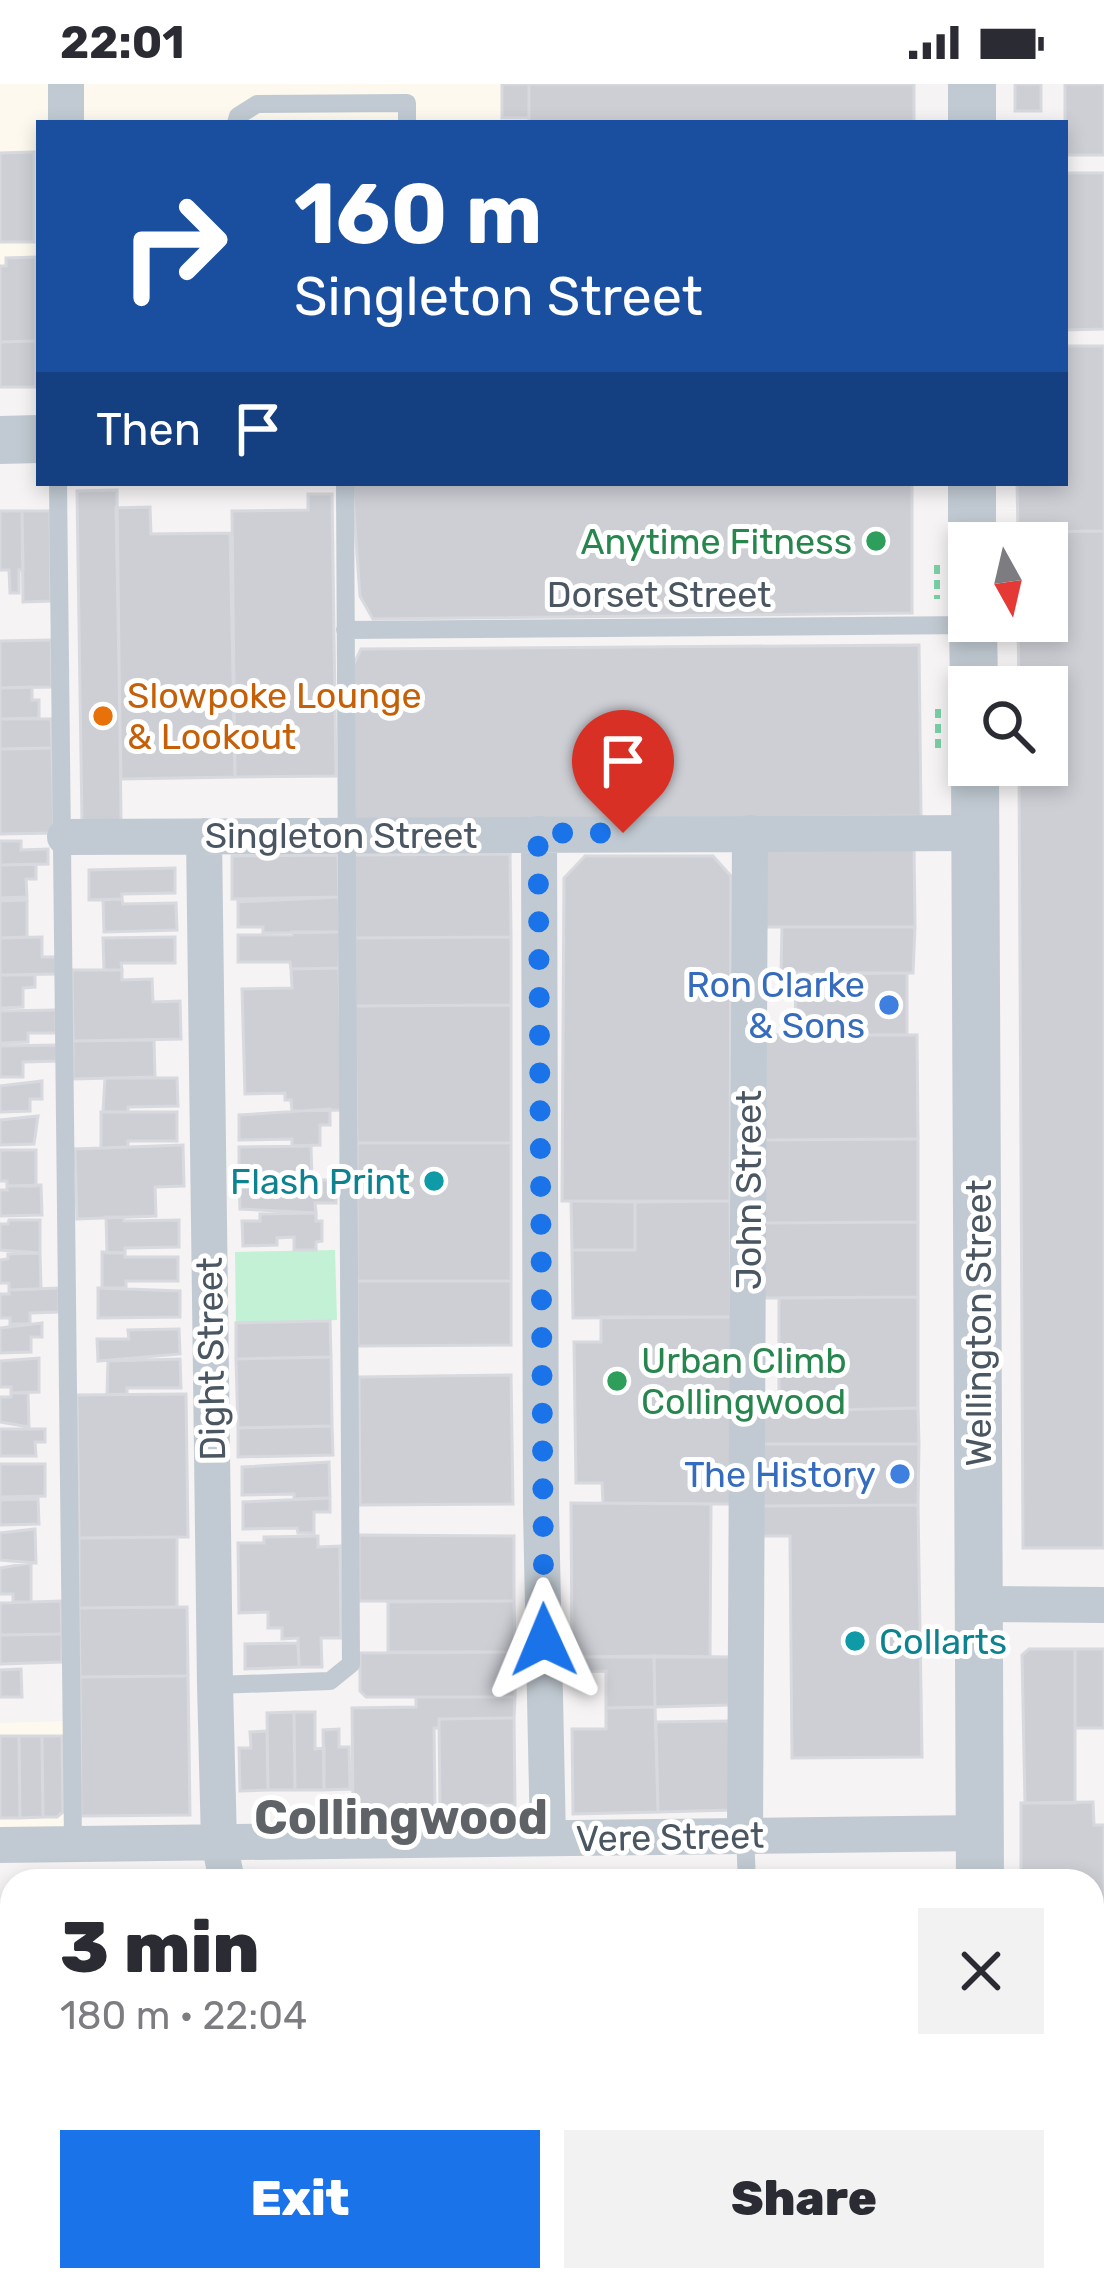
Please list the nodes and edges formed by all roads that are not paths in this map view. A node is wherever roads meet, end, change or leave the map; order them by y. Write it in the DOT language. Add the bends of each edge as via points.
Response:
graph roads {
  1 [pos="66,84"];
  2 [pos="972,84"];
  3 [pos="407,103"];
  4 [pos="66,120"];
  5 [pos="237,120"];
  6 [pos="972,120"];
  7 [pos="36,439"];
  8 [pos="0,440"];
  9 [pos="58,486"];
  10 [pos="345,486"];
  11 [pos="972,486"];
  12 [pos="972,522"];
  13 [pos="948,623"];
  14 [pos="345,630"];
  15 [pos="975,786"];
  16 [pos="976,832"];
  17 [pos="538,833"];
  18 [pos="750,833"];
  19 [pos="346,835"];
  20 [pos="204,836"];
  21 [pos="65,837"];
  22 [pos="979,1604"];
  23 [pos="1104,1605"];
  24 [pos="215,1685"];
  25 [pos="980,1833"];
  26 [pos="745,1836"];
  27 [pos="548,1838"];
  28 [pos="219,1842"];
  29 [pos="0,1844"];
  30 [pos="73,1844"];
  31 [pos="225,1869"];
  32 [pos="746,1869"];
  33 [pos="980,1869"];
  1 -- 4 [label="street"];
  2 -- 6 [label="street"];
  3 -- 5 [label="lane" via="256,104"];
  7 -- 8 [label="street"];
  9 -- 21 [label="lane"];
  10 -- 14 [label="lane"];
  11 -- 12 [label="street"];
  13 -- 14 [label="lane, Dorset Street"];
  14 -- 19 [label="lane"];
  15 -- 16 [label="street, Wellington Street"];
  16 -- 18 [label="street, Singleton Street"];
  16 -- 22 [label="street, Wellington Street"];
  17 -- 18 [label="street, Singleton Street"];
  17 -- 19 [label="street, Singleton Street"];
  17 -- 27 [label="street"];
  18 -- 26 [label="street, John Street"];
  19 -- 20 [label="street, Singleton Street"];
  19 -- 24 [label="lane" via="351,1664 330,1681"];
  20 -- 21 [label="street, Singleton Street"];
  20 -- 24 [label="street, Dight Street"];
  21 -- 30 [label="lane"];
  22 -- 23 [label="street"];
  22 -- 25 [label="street, Wellington Street"];
  24 -- 28 [label="street, Dight Street"];
  25 -- 26 [label="street, Vere Street"];
  25 -- 33 [label="street, Wellington Street"];
  26 -- 27 [label="street, Vere Street"];
  26 -- 32 [label="lane"];
  27 -- 28 [label="street, Vere Street"];
  28 -- 30 [label="street, Vere Street"];
  28 -- 31 [label="street, Dight Street"];
  29 -- 30 [label="street, Vere Street"];
}
